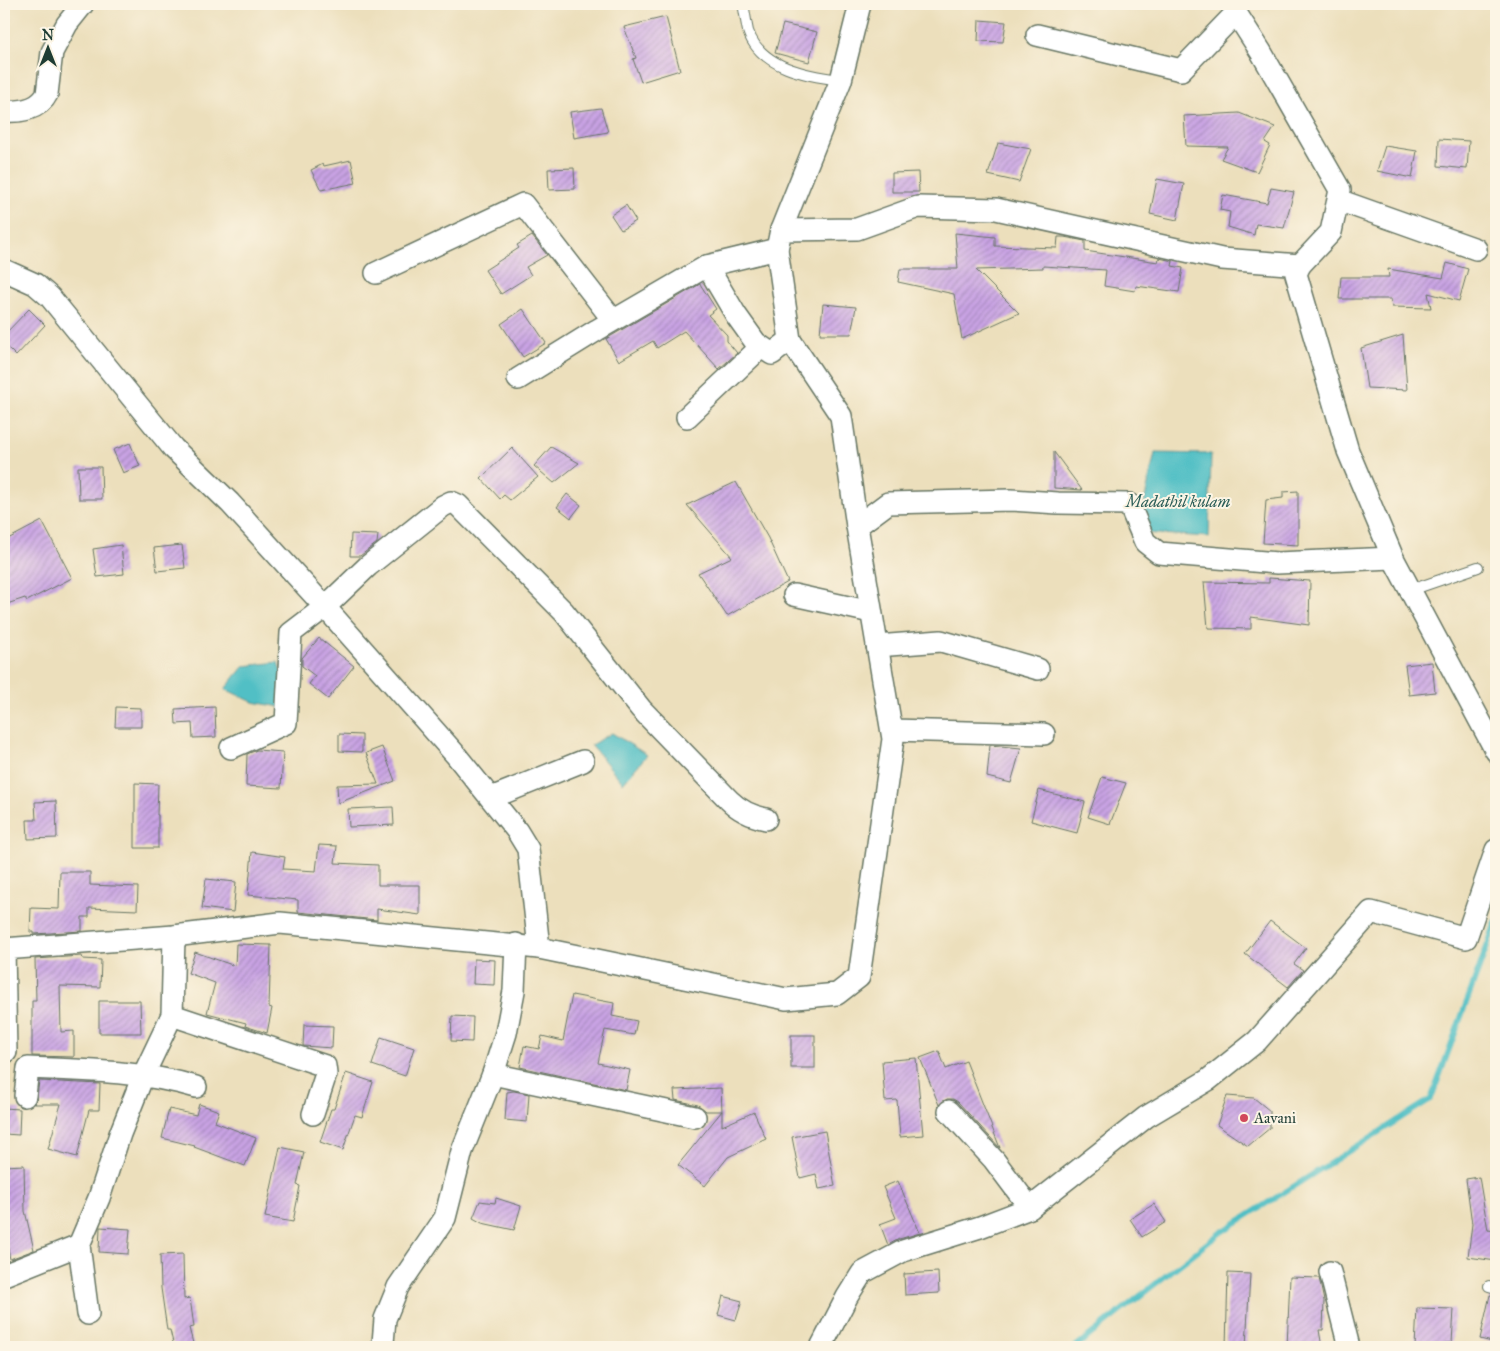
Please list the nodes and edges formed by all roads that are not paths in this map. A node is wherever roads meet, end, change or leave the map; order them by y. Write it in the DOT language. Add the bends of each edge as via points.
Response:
graph roads {
  1 [pos="83,4"];
  2 [pos="743,4"];
  3 [pos="860,4"];
  4 [pos="1235,8"];
  5 [pos="1037,35"];
  6 [pos="841,80"];
  7 [pos="4,111"];
  8 [pos="1338,200"];
  9 [pos="779,240"];
  10 [pos="1476,249"];
  11 [pos="1300,265"];
  12 [pos="708,266"];
  13 [pos="4,270"];
  14 [pos="376,272"];
  15 [pos="613,320"];
  16 [pos="790,340"];
  17 [pos="761,347"];
  18 [pos="518,379"];
  19 [pos="687,417"];
  20 [pos="857,526"];
  21 [pos="1393,558"];
  22 [pos="1478,567"];
  23 [pos="1411,590"];
  24 [pos="794,595"];
  25 [pos="324,607"];
  26 [pos="872,612"];
  27 [pos="877,646"];
  28 [pos="1038,669"];
  29 [pos="892,730"];
  30 [pos="1044,734"];
  31 [pos="231,748"];
  32 [pos="1496,751"];
  33 [pos="584,761"];
  34 [pos="491,798"];
  35 [pos="752,815"];
  36 [pos="1496,850"];
  37 [pos="174,936"];
  38 [pos="516,944"];
  39 [pos="539,948"];
  40 [pos="4,949"];
  41 [pos="172,1015"];
  42 [pos="6,1052"];
  43 [pos="494,1074"];
  44 [pos="143,1076"];
  45 [pos="196,1086"];
  46 [pos="24,1096"];
  47 [pos="948,1111"];
  48 [pos="313,1114"];
  49 [pos="695,1117"];
  50 [pos="1030,1208"];
  51 [pos="79,1245"];
  52 [pos="1330,1272"];
  53 [pos="4,1275"];
  54 [pos="88,1314"];
  55 [pos="385,1347"];
  56 [pos="821,1347"];
  57 [pos="1349,1347"];
  1 -- 7 [label="street" via="67,24 52,52 45,98 28,110"];
  2 -- 6 [label="lane" via="749,32 772,61 813,77"];
  3 -- 6 [label="street"];
  4 -- 5 [label="street" via="1181,70"];
  4 -- 8 [label="street" via="1340,190"];
  6 -- 9 [label="street"];
  8 -- 10 [label="street"];
  8 -- 11 [label="street" via="1332,232"];
  9 -- 11 [label="street" via="857,229 918,207 996,209 1222,259"];
  9 -- 12 [label="street"];
  9 -- 16 [label="street"];
  11 -- 21 [label="street" via="1296,274 1348,451"];
  12 -- 15 [label="street"];
  12 -- 17 [label="street" via="736,315"];
  13 -- 25 [label="street" via="35,284 50,297 172,448 230,503"];
  14 -- 15 [label="street" via="523,204"];
  15 -- 18 [label="street"];
  16 -- 17 [label="street" via="772,354"];
  16 -- 20 [label="street" via="841,416"];
  17 -- 19 [label="street"];
  20 -- 21 [label="street" via="888,503 1011,500 1129,504 1145,542 1159,552 1277,563"];
  20 -- 26 [label="street"];
  21 -- 23 [label="street"];
  22 -- 23 [label="lane"];
  23 -- 32 [label="street"];
  24 -- 26 [label="street"];
  25 -- 31 [label="street" via="291,633 286,723"];
  25 -- 34 [label="street"];
  25 -- 35 [label="street" via="368,566 443,506 449,502 456,504 564,612 640,709"];
  26 -- 27 [label="street"];
  27 -- 28 [label="street" via="941,641"];
  27 -- 29 [label="street"];
  29 -- 30 [label="street"];
  29 -- 39 [label="street" via="859,977 837,994 786,998"];
  33 -- 34 [label="street"];
  34 -- 39 [label="street" via="528,849"];
  36 -- 50 [label="street" via="1466,938 1371,912 1256,1041 1208,1080 1146,1118"];
  37 -- 38 [label="street" via="280,923"];
  37 -- 40 [label="street"];
  37 -- 41 [label="street"];
  38 -- 39 [label="street"];
  38 -- 43 [label="street" via="514,990"];
  40 -- 42 [label="street"];
  41 -- 44 [label="street"];
  41 -- 48 [label="street" via="324,1066 326,1074"];
  43 -- 49 [label="street"];
  43 -- 55 [label="street" via="462,1151 445,1218 398,1287 385,1319"];
  44 -- 45 [label="street"];
  44 -- 46 [label="street" via="28,1068"];
  44 -- 51 [label="street"];
  47 -- 50 [label="street" via="994,1160"];
  50 -- 56 [label="street" via="980,1228 903,1251 862,1273"];
  51 -- 53 [label="street"];
  51 -- 54 [label="street"];
  52 -- 57 [label="street"];
}
